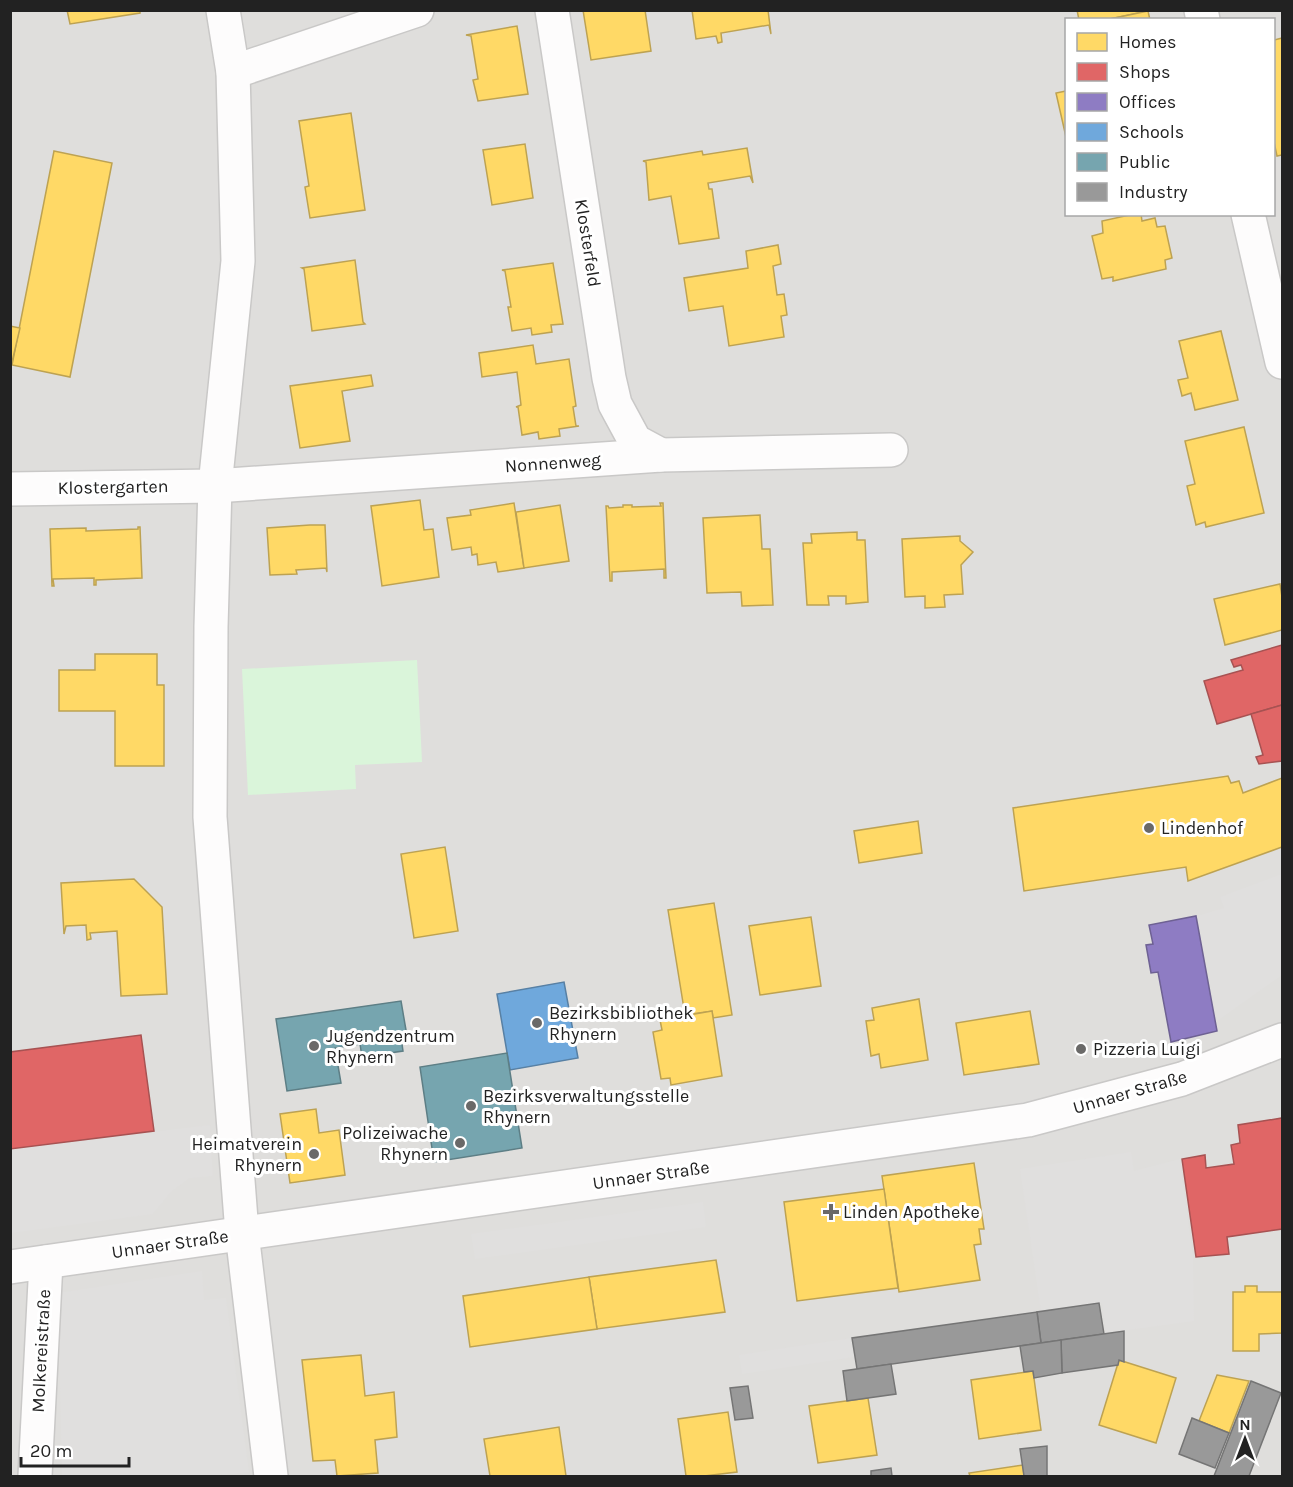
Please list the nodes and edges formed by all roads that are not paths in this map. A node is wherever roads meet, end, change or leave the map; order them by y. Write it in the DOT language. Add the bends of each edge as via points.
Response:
graph roads {
  1 [pos="223,10"];
  2 [pos="417,10"];
  3 [pos="552,10"];
  4 [pos="234,72"];
  5 [pos="1248,216"];
  6 [pos="1282,362"];
  7 [pos="891,450"];
  8 [pos="661,455"];
  9 [pos="215,486"];
  10 [pos="10,489"];
  11 [pos="1282,1040"];
  12 [pos="242,1233"];
  13 [pos="46,1262"];
  14 [pos="10,1267"];
  15 [pos="35,1476"];
  16 [pos="271,1476"];
  1 -- 4 [label="street"];
  2 -- 4 [label="street"];
  3 -- 8 [label="street, Klosterfeld" via="615,404 635,441"];
  4 -- 9 [label="street" via="238,261"];
  5 -- 6 [label="street"];
  7 -- 8 [label="street, Nonnenweg"];
  8 -- 9 [label="street, Nonnenweg"];
  9 -- 10 [label="street, Klostergarten"];
  9 -- 12 [label="street" via="210,817"];
  11 -- 12 [label="street, Unnaer Straße" via="1182,1079 1028,1120"];
  12 -- 13 [label="street, Unnaer Straße"];
  12 -- 16 [label="street"];
  13 -- 14 [label="street, Unnaer Straße"];
  13 -- 15 [label="street, Molkereistraße"];
}
